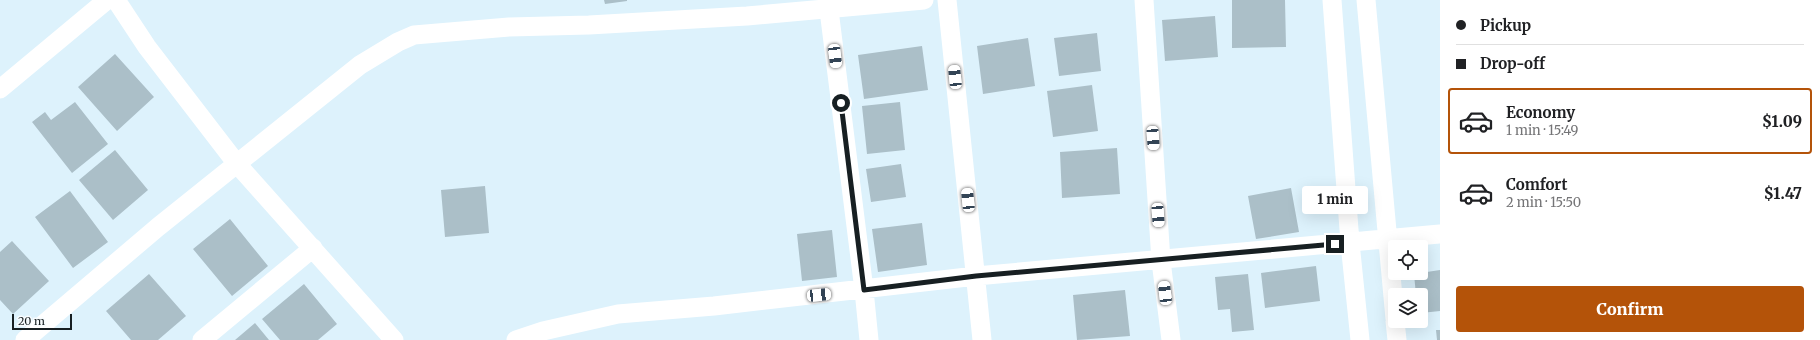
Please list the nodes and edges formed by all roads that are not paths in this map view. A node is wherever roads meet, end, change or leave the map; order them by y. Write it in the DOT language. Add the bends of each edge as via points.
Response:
graph roads {
  1 [pos="107,0"];
  2 [pos="116,0"];
  3 [pos="924,0"];
  4 [pos="947,0"];
  5 [pos="1144,0"];
  6 [pos="1332,0"];
  7 [pos="1366,0"];
  8 [pos="861,3"];
  9 [pos="829,10"];
  10 [pos="0,89"];
  11 [pos="237,164"];
  12 [pos="1440,234"];
  13 [pos="1389,239"];
  14 [pos="1350,243"];
  15 [pos="313,248"];
  16 [pos="1161,261"];
  17 [pos="976,276"];
  18 [pos="1393,288"];
  19 [pos="864,290"];
  20 [pos="1396,328"];
  21 [pos="25,340"];
  22 [pos="202,340"];
  23 [pos="394,340"];
  24 [pos="516,340"];
  25 [pos="869,340"];
  26 [pos="982,340"];
  27 [pos="1171,340"];
  28 [pos="1360,340"];
  29 [pos="1397,340"];
  1 -- 10 [label="street"];
  2 -- 11 [label="street" via="147,47"];
  3 -- 8 [label="street"];
  4 -- 17 [label="street"];
  5 -- 16 [label="street"];
  6 -- 14 [label="street"];
  7 -- 13 [label="street"];
  8 -- 9 [label="street"];
  9 -- 11 [label="street" via="597,25 509,27 414,35 360,65"];
  9 -- 19 [label="street"];
  11 -- 15 [label="street"];
  11 -- 21 [label="street"];
  12 -- 13 [label="street"];
  13 -- 14 [label="street"];
  13 -- 18 [label="street"];
  14 -- 16 [label="street"];
  14 -- 28 [label="street"];
  15 -- 22 [label="street"];
  15 -- 23 [label="street"];
  16 -- 17 [label="street"];
  16 -- 27 [label="street"];
  17 -- 19 [label="street"];
  17 -- 26 [label="street"];
  19 -- 24 [label="street" via="618,314 543,331"];
  19 -- 25 [label="street"];
  20 -- 29 [label="street"];
}
